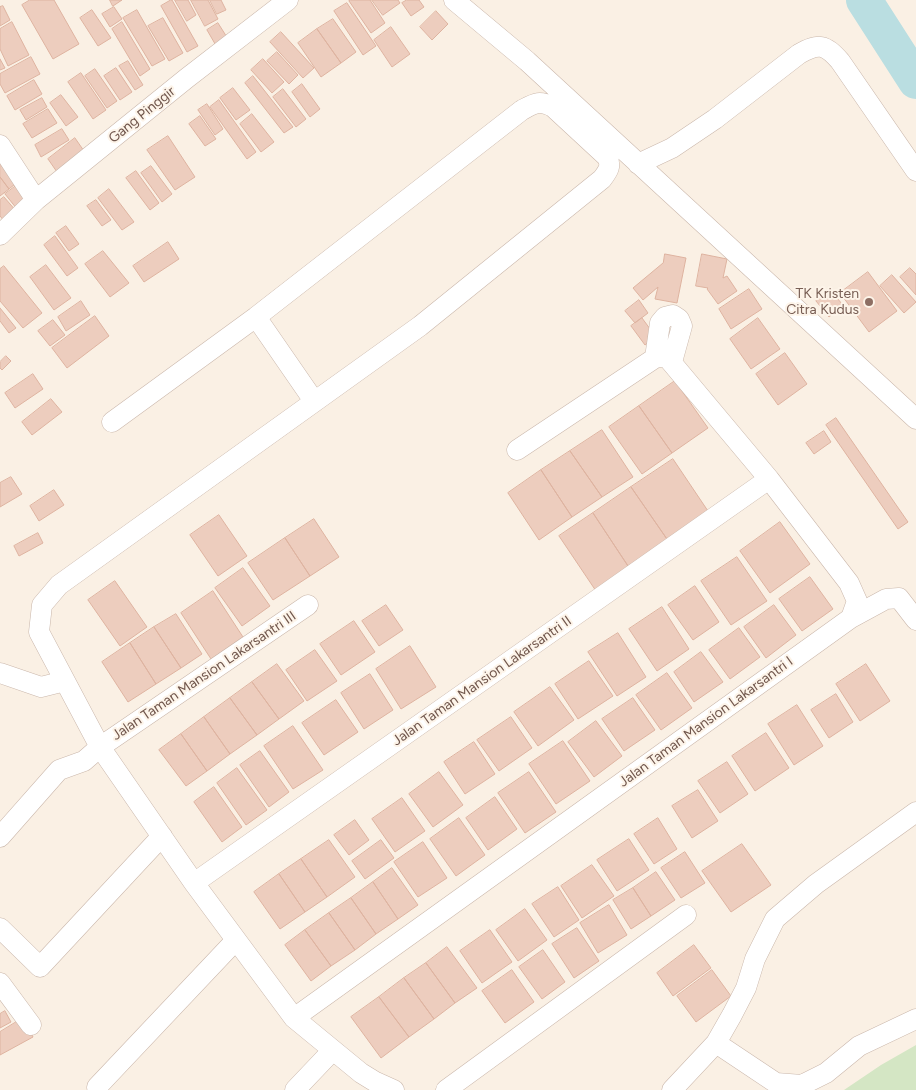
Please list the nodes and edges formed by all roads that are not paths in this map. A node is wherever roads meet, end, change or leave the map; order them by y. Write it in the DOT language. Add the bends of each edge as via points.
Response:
graph roads {
  1 [pos="288,0"];
  2 [pos="454,0"];
  3 [pos="0,145"];
  4 [pos="638,164"];
  5 [pos="916,171"];
  6 [pos="36,200"];
  7 [pos="0,235"];
  8 [pos="256,317"];
  9 [pos="314,401"];
  10 [pos="916,419"];
  11 [pos="112,422"];
  12 [pos="517,450"];
  13 [pos="769,479"];
  14 [pos="308,605"];
  15 [pos="851,618"];
  16 [pos="916,620"];
  17 [pos="0,673"];
  18 [pos="65,681"];
  19 [pos="100,747"];
  20 [pos="916,812"];
  21 [pos="162,836"];
  22 [pos="0,837"];
  23 [pos="194,883"];
  24 [pos="686,915"];
  25 [pos="0,928"];
  26 [pos="236,940"];
  27 [pos="0,983"];
  28 [pos="294,1018"];
  29 [pos="916,1019"];
  30 [pos="31,1025"];
  31 [pos="716,1042"];
  32 [pos="333,1050"];
  33 [pos="97,1088"];
  34 [pos="295,1090"];
  35 [pos="394,1090"];
  36 [pos="446,1090"];
  37 [pos="672,1090"];
  1 -- 6 [label="street, Gang Pinggir"];
  2 -- 4 [label="street" via="527,61"];
  3 -- 6 [label="street"];
  4 -- 5 [label="street" via="672,148 715,119 799,54 812,47 823,47 840,60"];
  4 -- 10 [label="street"];
  6 -- 7 [label="street, Gang Pinggir"];
  8 -- 9 [label="street"];
  8 -- 9 [label="street" via="535,103 543,102 553,107 607,157 609,170 602,179 420,326"];
  8 -- 11 [label="street"];
  9 -- 18 [label="street" via="59,585 42,605 39,632"];
  12 -- 13 [label="street" via="664,359"];
  13 -- 15 [label="street" via="849,583 857,601"];
  13 -- 23 [label="street, Jalan Taman Mansion Lakarsantri II"];
  14 -- 19 [label="street, Jalan Taman Mansion Lakarsantri III"];
  15 -- 16 [label="street, Jalan Taman Mansion Lakarsantri I" via="886,599 899,598"];
  15 -- 28 [label="street, Jalan Taman Mansion Lakarsantri I"];
  17 -- 18 [label="street" via="41,687"];
  18 -- 19 [label="street"];
  19 -- 21 [label="street"];
  19 -- 22 [label="street, Jalan Taman Mansion Lakarsantri III" via="84,761 59,770"];
  20 -- 31 [label="street" via="816,884 775,919 755,959 746,988"];
  21 -- 23 [label="street"];
  21 -- 25 [label="street" via="40,967"];
  23 -- 26 [label="street"];
  24 -- 36 [label="street"];
  26 -- 28 [label="street"];
  26 -- 33 [label="street"];
  27 -- 30 [label="street"];
  28 -- 32 [label="street"];
  29 -- 31 [label="street" via="860,1046 826,1073 802,1085 776,1083"];
  31 -- 37 [label="street"];
  32 -- 34 [label="street"];
  32 -- 35 [label="street" via="361,1073"];
}
